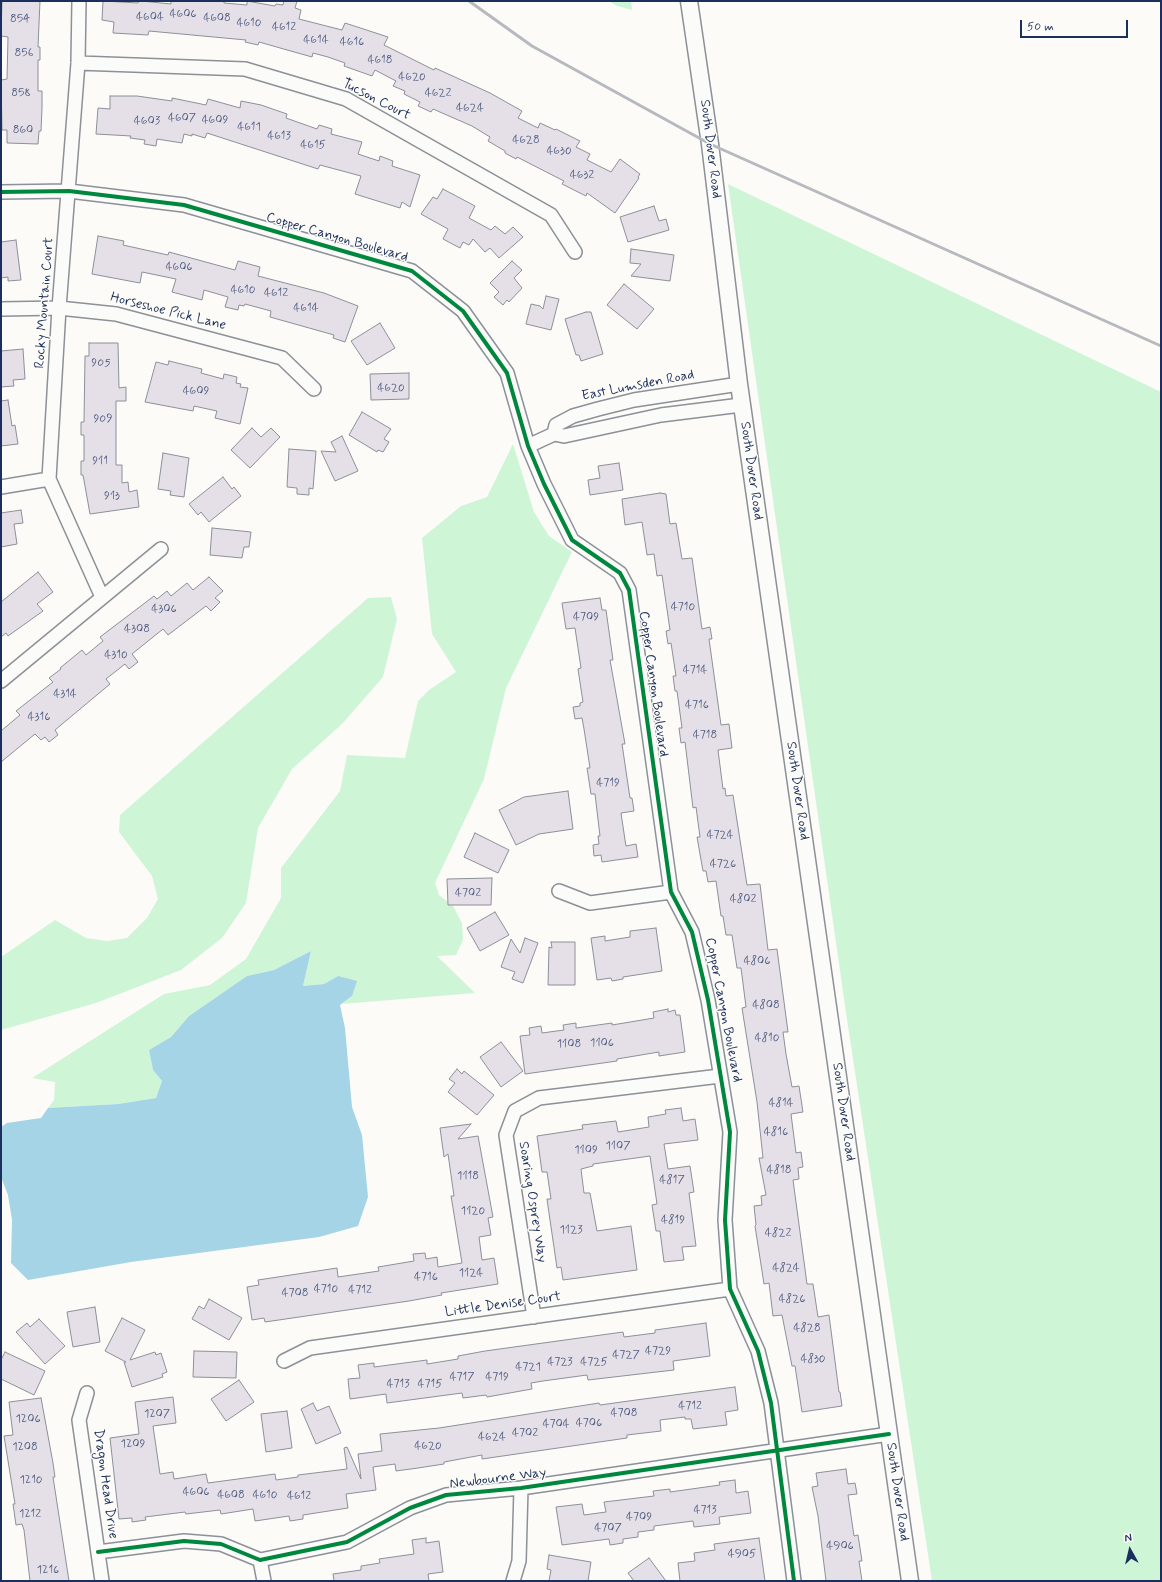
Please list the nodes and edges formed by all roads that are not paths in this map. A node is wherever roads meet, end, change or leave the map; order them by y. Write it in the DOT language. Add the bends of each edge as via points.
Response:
graph roads {
  1 [pos="79,1"];
  2 [pos="689,1"];
  3 [pos="78,63"];
  4 [pos="69,191"];
  5 [pos="1,192"];
  6 [pos="575,252"];
  7 [pos="59,308"];
  8 [pos="1,309"];
  9 [pos="739,384"];
  10 [pos="314,389"];
  11 [pos="742,405"];
  12 [pos="554,434"];
  13 [pos="528,446"];
  14 [pos="49,479"];
  15 [pos="1,488"];
  16 [pos="161,549"];
  17 [pos="102,597"];
  18 [pos="1,681"];
  19 [pos="559,891"];
  20 [pos="671,892"];
  21 [pos="720,1076"];
  22 [pos="730,1289"];
  23 [pos="534,1317"];
  24 [pos="284,1361"];
  25 [pos="87,1393"];
  26 [pos="889,1434"];
  27 [pos="777,1452"];
  28 [pos="521,1488"];
  29 [pos="98,1552"];
  30 [pos="260,1560"];
  31 [pos="102,1581"];
  32 [pos="264,1581"];
  33 [pos="513,1581"];
  34 [pos="794,1581"];
  35 [pos="910,1581"];
  1 -- 3 [label="street, Rocky Mountain Court"];
  2 -- 9 [label="street, South Dover Road" via="710,144"];
  3 -- 4 [label="street, Rocky Mountain Court"];
  3 -- 6 [label="street, Tucson Court" via="245,69 346,99 551,215"];
  4 -- 5 [label="street, Copper Canyon Boulevard"];
  4 -- 7 [label="street, Rocky Mountain Court"];
  4 -- 13 [label="street, Copper Canyon Boulevard" via="184,205 412,271 463,311 507,373"];
  7 -- 8 [label="street, Horseshoe Pick Lane"];
  7 -- 10 [label="street, Horseshoe Pick Lane" via="116,314 282,358"];
  7 -- 14 [label="street, Rocky Mountain Court"];
  9 -- 11 [label="street, South Dover Road"];
  9 -- 12 [label="street, East Lumsden Road" via="598,408 556,425"];
  11 -- 12 [label="street, East Lumsden Road" via="661,415 564,436"];
  11 -- 26 [label="street, South Dover Road"];
  12 -- 13 [label="street, East Lumsden Road"];
  13 -- 20 [label="street, Copper Canyon Boulevard" via="572,540 620,573 629,590"];
  14 -- 15 [label="street"];
  14 -- 17 [label="street, Rocky Mountain Court"];
  16 -- 17 [label="street"];
  17 -- 18 [label="street"];
  19 -- 20 [label="street" via="590,903"];
  20 -- 21 [label="street, Copper Canyon Boulevard" via="692,932 708,1000"];
  21 -- 22 [label="street, Copper Canyon Boulevard" via="730,1132 725,1220"];
  21 -- 23 [label="street, Soaring Osprey Way" via="540,1098 515,1111 506,1135"];
  22 -- 23 [label="street, Little Denise Court"];
  22 -- 27 [label="street, Copper Canyon Boulevard" via="758,1351 771,1403"];
  23 -- 24 [label="street, Little Denise Court" via="310,1348"];
  25 -- 29 [label="street, Dragon Head Drive" via="79,1420"];
  26 -- 27 [label="street, Newbourne Way"];
  26 -- 35 [label="street, South Dover Road"];
  27 -- 28 [label="street, Newbourne Way"];
  27 -- 34 [label="street, Copper Canyon Boulevard"];
  28 -- 30 [label="street, Newbourne Way" via="446,1496 410,1508 347,1542"];
  28 -- 33 [label="street" via="519,1561"];
  29 -- 30 [label="street" via="184,1542 221,1544"];
  29 -- 31 [label="street, Dragon Head Drive"];
  30 -- 32 [label="street"];
}
